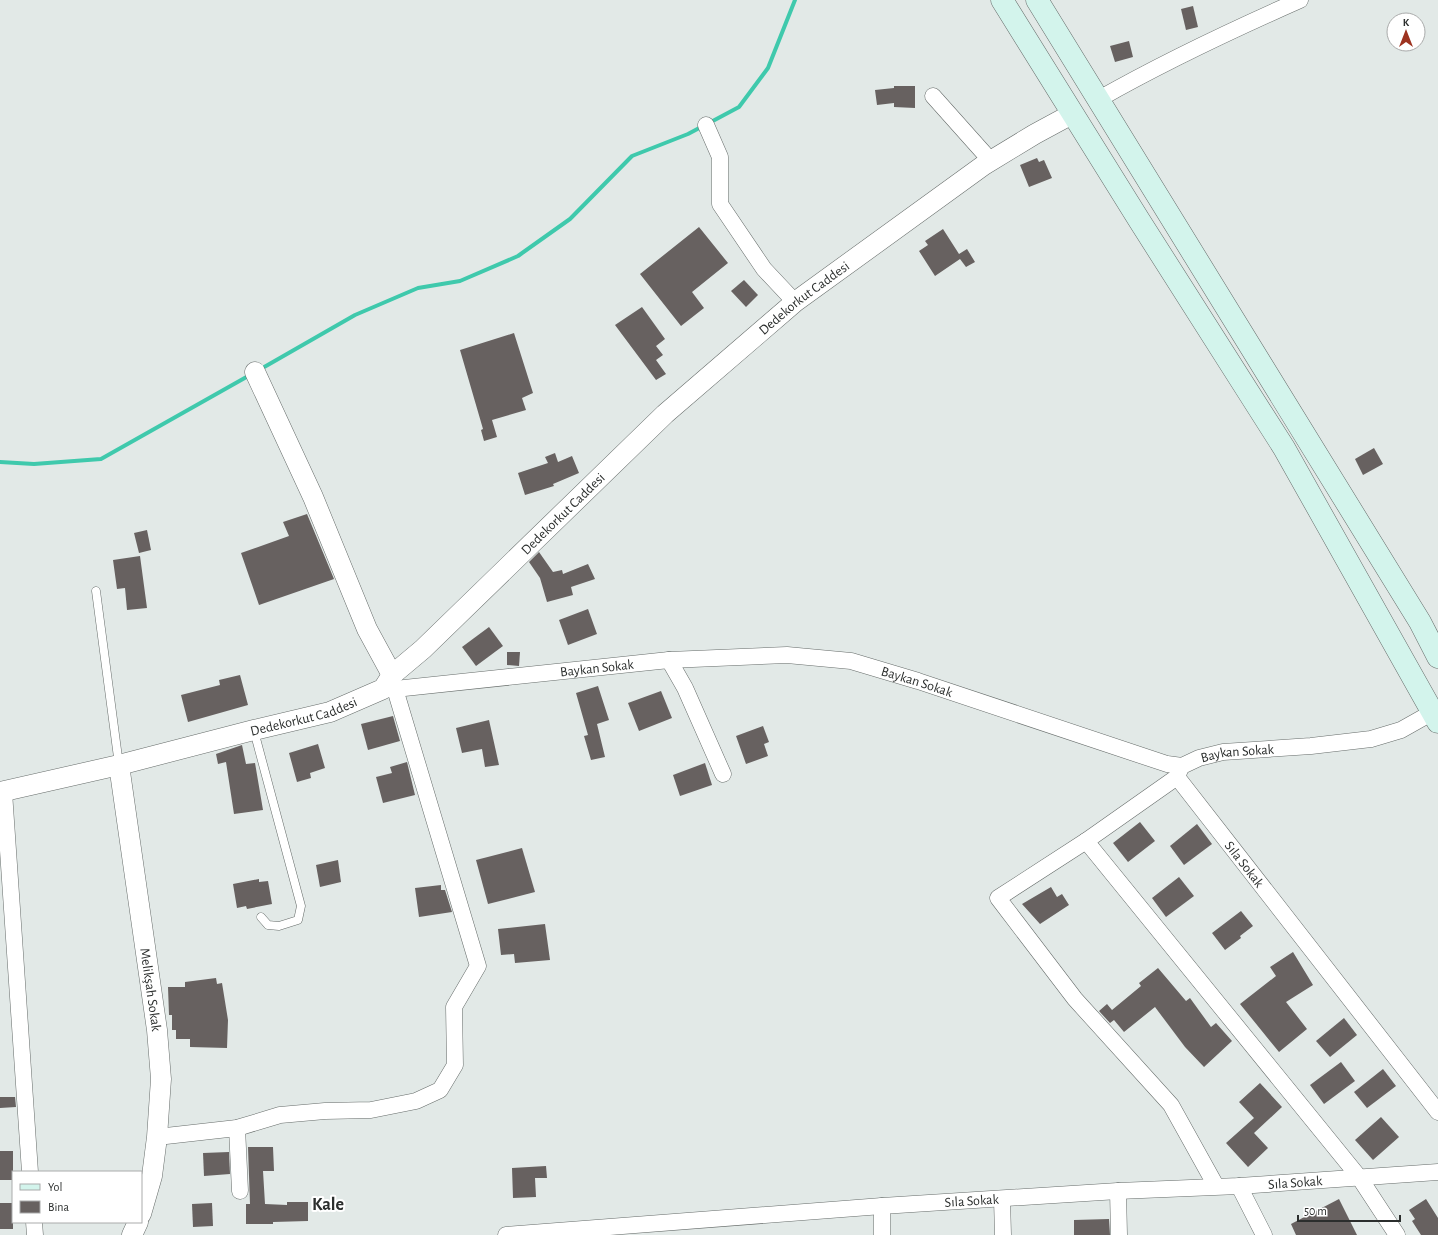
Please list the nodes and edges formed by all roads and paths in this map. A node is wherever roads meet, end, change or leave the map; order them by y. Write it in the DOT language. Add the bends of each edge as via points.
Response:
graph roads {
  1 [pos="1002,0"];
  2 [pos="1037,0"];
  3 [pos="1300,0"];
  4 [pos="933,96"];
  5 [pos="1099,99"];
  6 [pos="1072,114"];
  7 [pos="706,125"];
  8 [pos="991,161"];
  9 [pos="795,302"];
  10 [pos="255,372"];
  11 [pos="96,591"];
  12 [pos="1438,657"];
  13 [pos="669,660"];
  14 [pos="390,684"];
  15 [pos="1436,717"];
  16 [pos="254,730"];
  17 [pos="118,765"];
  18 [pos="1179,771"];
  19 [pos="723,774"];
  20 [pos="2,792"];
  21 [pos="1086,841"];
  22 [pos="261,917"];
  23 [pos="1438,1112"];
  24 [pos="237,1128"];
  25 [pos="157,1137"];
  26 [pos="30,1171"];
  27 [pos="1438,1172"];
  28 [pos="1360,1177"];
  29 [pos="1216,1186"];
  30 [pos="1239,1186"];
  31 [pos="240,1190"];
  32 [pos="1118,1191"];
  33 [pos="1002,1199"];
  34 [pos="882,1206"];
  35 [pos="142,1211"];
  36 [pos="34,1223"];
  37 [pos="138,1223"];
  38 [pos="659,1229"];
  39 [pos="35,1235"];
  40 [pos="132,1235"];
  41 [pos="506,1235"];
  42 [pos="882,1235"];
  43 [pos="1003,1235"];
  44 [pos="1119,1235"];
  45 [pos="1264,1235"];
  46 [pos="1397,1235"];
  1 -- 6 [label="main road"];
  2 -- 5 [label="main road"];
  3 -- 5 [label="street" via="1222,35"];
  4 -- 8 [label="street"];
  5 -- 12 [label="main road" via="1415,615"];
  6 -- 8 [label="street, Dedekorkut Caddesi"];
  6 -- 15 [label="main road" via="1284,448"];
  7 -- 9 [label="street" via="720,157 720,204 764,269"];
  8 -- 9 [label="street, Dedekorkut Caddesi"];
  9 -- 14 [label="street, Dedekorkut Caddesi" via="665,414 423,648"];
  10 -- 14 [label="street" via="313,497"];
  11 -- 17 [label="lane"];
  13 -- 14 [label="street, Baykan Sokak"];
  13 -- 18 [label="street, Baykan Sokak" via="786,655 851,661 1167,764"];
  13 -- 19 [label="street" via="685,688"];
  14 -- 16 [label="street, Dedekorkut Caddesi" via="330,712"];
  14 -- 24 [label="street" via="478,966 454,1007 455,1065 440,1090 416,1101 371,1110 280,1115"];
  15 -- 18 [label="street, Baykan Sokak" via="1372,739 1223,752 1199,758"];
  16 -- 17 [label="street, Dedekorkut Caddesi"];
  16 -- 22 [label="lane" via="301,906 298,920 279,926 268,925"];
  17 -- 20 [label="street, Dedekorkut Caddesi"];
  17 -- 25 [label="street, Melikşah Sokak" via="157,1030 160,1079"];
  18 -- 21 [label="street"];
  18 -- 23 [label="street, Sıla Sokak"];
  20 -- 26 [label="street"];
  21 -- 28 [label="street"];
  21 -- 29 [label="street" via="998,898 1075,998 1171,1105"];
  24 -- 25 [label="street"];
  24 -- 31 [label="street"];
  25 -- 35 [label="street, Melikşah Sokak" via="152,1176"];
  27 -- 28 [label="street, Sıla Sokak"];
  28 -- 30 [label="street, Sıla Sokak"];
  28 -- 46 [label="street"];
  29 -- 30 [label="street, Sıla Sokak"];
  29 -- 32 [label="street, Sıla Sokak"];
  30 -- 45 [label="street"];
  32 -- 33 [label="street, Sıla Sokak"];
  32 -- 44 [label="street"];
  33 -- 34 [label="street, Sıla Sokak"];
  33 -- 43 [label="street"];
  34 -- 38 [label="street, Sıla Sokak"];
  34 -- 42 [label="street"];
  36 -- 39 [label="street"];
  37 -- 40 [label="street"];
  38 -- 41 [label="street, Sıla Sokak"];
}
